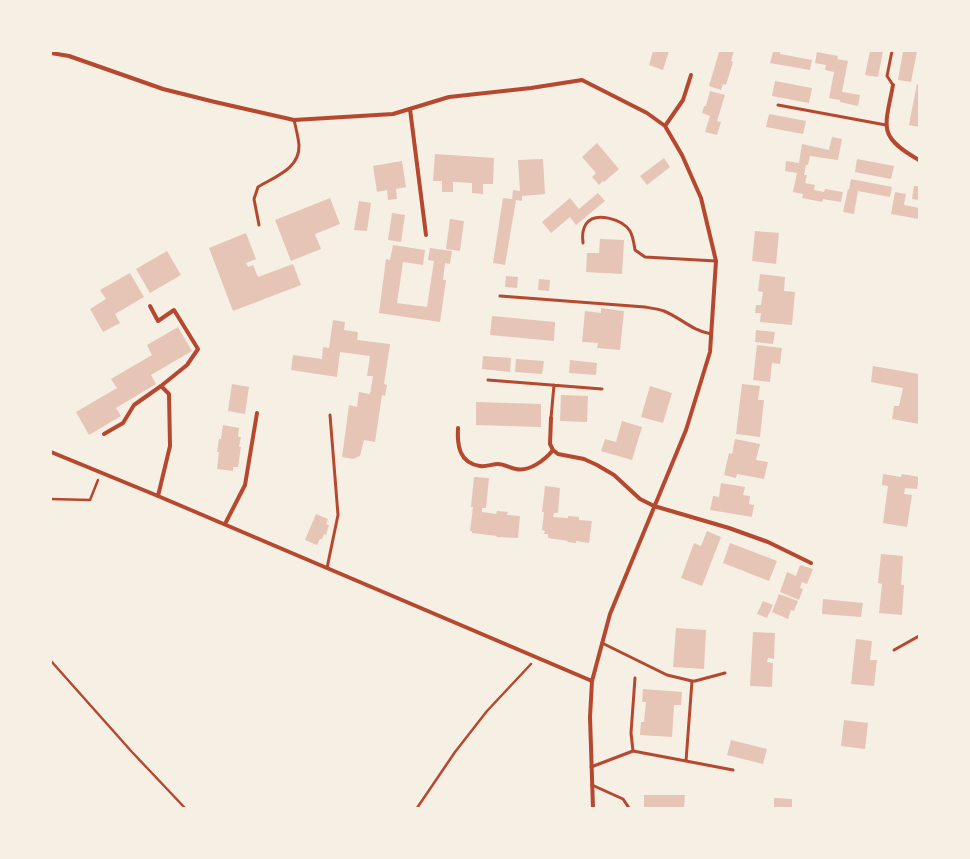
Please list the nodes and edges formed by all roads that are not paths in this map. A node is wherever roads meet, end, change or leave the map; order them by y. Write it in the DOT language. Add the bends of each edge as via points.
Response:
graph roads {
  1 [pos="892,51"];
  2 [pos="51,53"];
  3 [pos="691,75"];
  4 [pos="893,85"];
  5 [pos="778,105"];
  6 [pos="410,109"];
  7 [pos="294,120"];
  8 [pos="886,125"];
  9 [pos="665,126"];
  10 [pos="919,160"];
  11 [pos="259,225"];
  12 [pos="426,235"];
  13 [pos="583,243"];
  14 [pos="716,261"];
  15 [pos="500,296"];
  16 [pos="150,306"];
  17 [pos="711,334"];
  18 [pos="488,380"];
  19 [pos="554,385"];
  20 [pos="161,386"];
  21 [pos="602,389"];
  22 [pos="257,414"];
  23 [pos="330,415"];
  24 [pos="551,418"];
  25 [pos="458,428"];
  26 [pos="104,434"];
  27 [pos="553,450"];
  28 [pos="51,452"];
  29 [pos="158,496"];
  30 [pos="654,506"];
  31 [pos="226,524"];
  32 [pos="811,563"];
  33 [pos="326,568"];
  34 [pos="919,636"];
  35 [pos="602,643"];
  36 [pos="894,650"];
  37 [pos="726,673"];
  38 [pos="635,678"];
  39 [pos="592,681"];
  40 [pos="692,681"];
  41 [pos="633,751"];
  42 [pos="686,761"];
  43 [pos="591,767"];
  44 [pos="733,770"];
  45 [pos="592,785"];
  46 [pos="593,808"];
  47 [pos="628,808"];
  1 -- 4 [label="lane" via="887,76"];
  2 -- 7 [label="street" via="69,56 163,88"];
  3 -- 9 [label="street" via="683,100"];
  4 -- 8 [label="street"];
  5 -- 8 [label="lane"];
  6 -- 7 [label="street" via="393,114"];
  6 -- 9 [label="street" via="449,97 582,80 646,113"];
  6 -- 12 [label="street"];
  7 -- 11 [label="lane" via="299,146 298,155 294,163 283,173 258,187 254,199"];
  8 -- 10 [label="street" via="894,144"];
  9 -- 14 [label="street" via="682,155 701,198"];
  13 -- 14 [label="lane" via="583,230 586,224 600,218 612,219 625,226 630,232 635,250 645,257"];
  14 -- 17 [label="street"];
  15 -- 17 [label="lane" via="645,307 663,311 691,328"];
  16 -- 20 [label="street" via="158,321 174,310 198,349 187,365"];
  17 -- 30 [label="street" via="710,352 686,430"];
  18 -- 19 [label="lane"];
  19 -- 21 [label="lane"];
  19 -- 24 [label="lane"];
  20 -- 26 [label="street" via="134,405 123,423"];
  20 -- 29 [label="street" via="169,394 170,446"];
  22 -- 31 [label="street" via="244,485"];
  23 -- 33 [label="lane" via="338,515"];
  24 -- 27 [label="street" via="550,444"];
  25 -- 27 [label="street" via="459,452 471,464 479,466 500,464 524,469 541,462"];
  27 -- 30 [label="street" via="558,454 597,464 614,475 640,499"];
  28 -- 29 [label="street"];
  29 -- 31 [label="street"];
  30 -- 32 [label="street" via="762,539"];
  30 -- 35 [label="street" via="610,614"];
  31 -- 33 [label="street"];
  33 -- 39 [label="street"];
  34 -- 36 [label="lane"];
  35 -- 39 [label="street"];
  35 -- 40 [label="lane" via="667,675"];
  37 -- 40 [label="lane"];
  38 -- 41 [label="lane" via="630,733"];
  39 -- 43 [label="street"];
  40 -- 42 [label="lane"];
  41 -- 42 [label="lane"];
  41 -- 43 [label="lane"];
  42 -- 44 [label="lane"];
  43 -- 45 [label="street"];
  45 -- 46 [label="street"];
  45 -- 47 [label="lane" via="623,799"];
}
